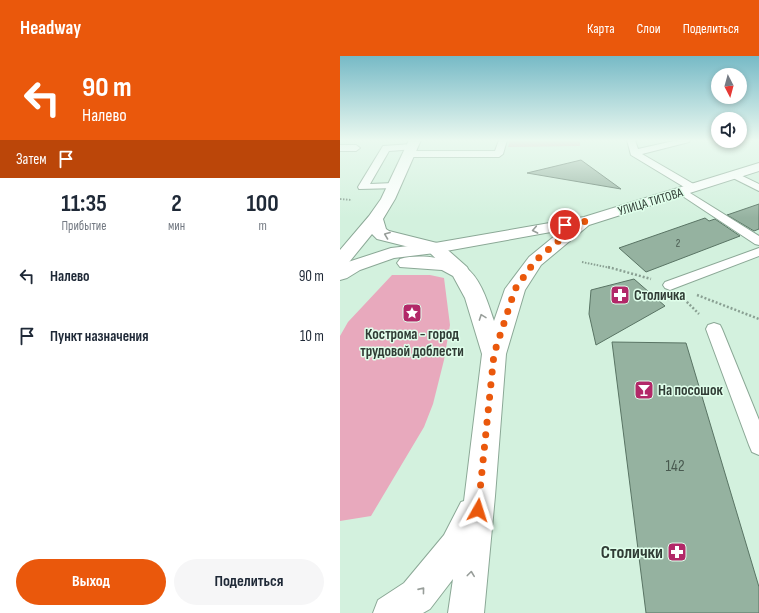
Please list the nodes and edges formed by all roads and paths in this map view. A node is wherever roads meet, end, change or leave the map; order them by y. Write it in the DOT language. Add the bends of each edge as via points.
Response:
graph roads {
  1 [pos="375,166"];
  2 [pos="403,166"];
  3 [pos="653,166"];
  4 [pos="759,167"];
  5 [pos="734,175"];
  6 [pos="394,186"];
  7 [pos="759,188"];
  8 [pos="687,190"];
  9 [pos="375,219"];
  10 [pos="587,221"];
  11 [pos="759,241"];
  12 [pos="436,248"];
  13 [pos="759,252"];
  14 [pos="582,262"];
  15 [pos="345,268"];
  16 [pos="460,271"];
  17 [pos="670,285"];
  18 [pos="759,319"];
  19 [pos="714,329"];
  20 [pos="494,354"];
  21 [pos="759,445"];
  22 [pos="480,496"];
  23 [pos="391,613"];
  24 [pos="466,613"];
  1 -- 6 [label="lane" via="363,187"];
  2 -- 6 [label="main road"];
  3 -- 8 [label="lane"];
  4 -- 5 [label="main road, УЛИЦА ТИТОВА"];
  5 -- 7 [label="lane"];
  5 -- 8 [label="main road, УЛИЦА ТИТОВА"];
  6 -- 9 [label="main road"];
  8 -- 10 [label="main road, УЛИЦА ТИТОВА"];
  8 -- 11 [label="lane"];
  12 -- 9 [label="main road, one-way" via="383,235 378,231"];
  9 -- 15 [label="main road"];
  10 -- 12 [label="main road, one-way"];
  10 -- 20 [label="main road" via="535,261 515,289"];
  12 -- 15 [label="main road" via="391,253"];
  12 -- 16 [label="main road"];
  13 -- 17 [label="lane"];
  14 -- 17 [label="path"];
  15 -- 16 [label="main road" via="416,262 439,264"];
  20 -- 16 [label="main road, one-way" via="483,318"];
  17 -- 18 [label="path"];
  17 -- 19 [label="path"];
  19 -- 21 [label="lane"];
  20 -- 22 [label="main road"];
  23 -- 22 [label="main road, one-way" via="417,596 456,547"];
  24 -- 22 [label="main road, one-way"];
}
